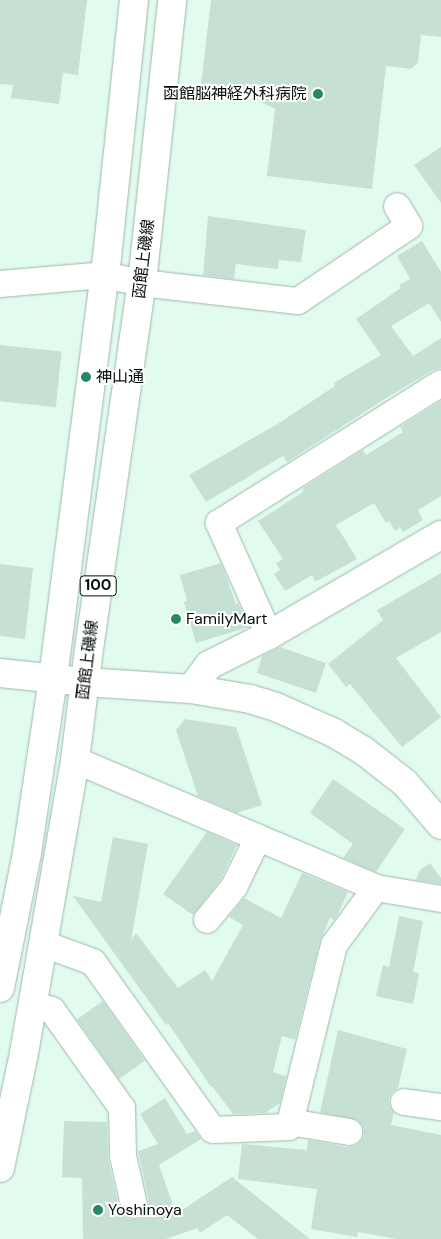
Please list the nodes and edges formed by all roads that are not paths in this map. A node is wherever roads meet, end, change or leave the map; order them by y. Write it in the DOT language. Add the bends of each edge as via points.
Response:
graph roads {
  1 [pos="134,0"];
  2 [pos="172,0"];
  3 [pos="396,206"];
  4 [pos="104,274"];
  5 [pos="0,284"];
  6 [pos="142,284"];
  7 [pos="441,383"];
  8 [pos="441,535"];
  9 [pos="269,635"];
  10 [pos="0,673"];
  11 [pos="54,678"];
  12 [pos="85,682"];
  13 [pos="190,689"];
  14 [pos="75,760"];
  15 [pos="439,819"];
  16 [pos="258,838"];
  17 [pos="376,888"];
  18 [pos="441,899"];
  19 [pos="207,920"];
  20 [pos="44,944"];
  21 [pos="0,988"];
  22 [pos="33,1004"];
  23 [pos="404,1102"];
  24 [pos="441,1107"];
  25 [pos="290,1122"];
  26 [pos="349,1132"];
  27 [pos="0,1168"];
  28 [pos="134,1205"];
  1 -- 4 [label="main road, 函館上磯線 / 100"];
  2 -- 6 [label="main road, 函館上磯線 / 100"];
  3 -- 6 [label="street" via="409,226 298,301"];
  4 -- 5 [label="street"];
  4 -- 6 [label="street"];
  4 -- 11 [label="main road, 函館上磯線 / 100"];
  6 -- 12 [label="main road, 函館上磯線 / 100"];
  7 -- 9 [label="street" via="219,522"];
  8 -- 9 [label="main road"];
  9 -- 13 [label="main road" via="208,665"];
  10 -- 11 [label="main road"];
  11 -- 12 [label="main road"];
  11 -- 21 [label="main road, 函館上磯線 / 100" via="27,853"];
  12 -- 13 [label="main road"];
  12 -- 14 [label="main road, 函館上磯線 / 100"];
  13 -- 15 [label="main road" via="250,699 334,733 383,764"];
  14 -- 16 [label="street"];
  14 -- 20 [label="main road, 函館上磯線 / 100"];
  16 -- 17 [label="street"];
  16 -- 19 [label="street" via="234,887"];
  17 -- 18 [label="street"];
  17 -- 25 [label="street" via="334,945"];
  20 -- 22 [label="main road, 函館上磯線 / 100"];
  20 -- 25 [label="street" via="93,962 212,1130 289,1127"];
  22 -- 27 [label="main road, 函館上磯線 / 100"];
  22 -- 28 [label="street" via="52,1010 122,1108 123,1156"];
  23 -- 24 [label="street"];
  25 -- 26 [label="street"];
}
